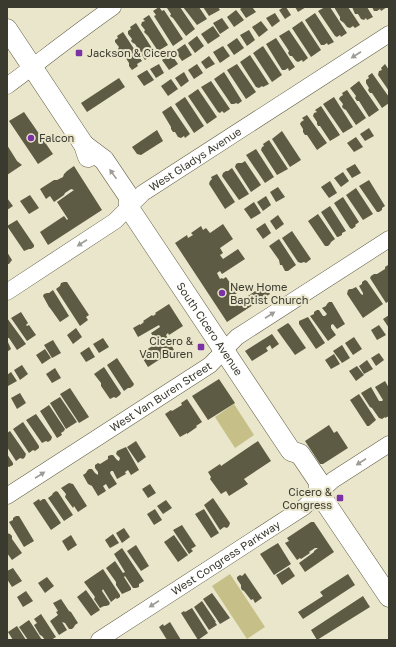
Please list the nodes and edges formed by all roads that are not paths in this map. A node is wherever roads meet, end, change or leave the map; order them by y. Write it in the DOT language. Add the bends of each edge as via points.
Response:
graph roads {
  1 [pos="113,7"];
  2 [pos="7,29"];
  3 [pos="389,34"];
  4 [pos="33,68"];
  5 [pos="7,86"];
  6 [pos="129,208"];
  7 [pos="389,238"];
  8 [pos="7,292"];
  9 [pos="224,350"];
  10 [pos="389,444"];
  11 [pos="319,493"];
  12 [pos="7,496"];
  13 [pos="389,597"];
  14 [pos="99,640"];
  1 -- 4 [label="street"];
  2 -- 4 [label="main road, South Cicero Avenue"];
  3 -- 6 [label="street, West Gladys Avenue, one-way" via="143,193"];
  4 -- 5 [label="street"];
  4 -- 6 [label="main road, South Cicero Avenue" via="84,145 104,160 129,197"];
  6 -- 8 [label="street, West Gladys Avenue, one-way" via="115,221"];
  6 -- 9 [label="main road, South Cicero Avenue"];
  9 -- 7 [label="street, West Van Buren Street, one-way" via="237,336"];
  9 -- 11 [label="main road, South Cicero Avenue" via="291,451 300,454 319,482"];
  12 -- 9 [label="street, West Van Buren Street, one-way" via="210,364"];
  10 -- 11 [label="street, West Congress Parkway, one-way" via="333,480"];
  11 -- 13 [label="main road, South Cicero Avenue"];
  11 -- 14 [label="street, West Congress Parkway, one-way" via="304,507"];
}
